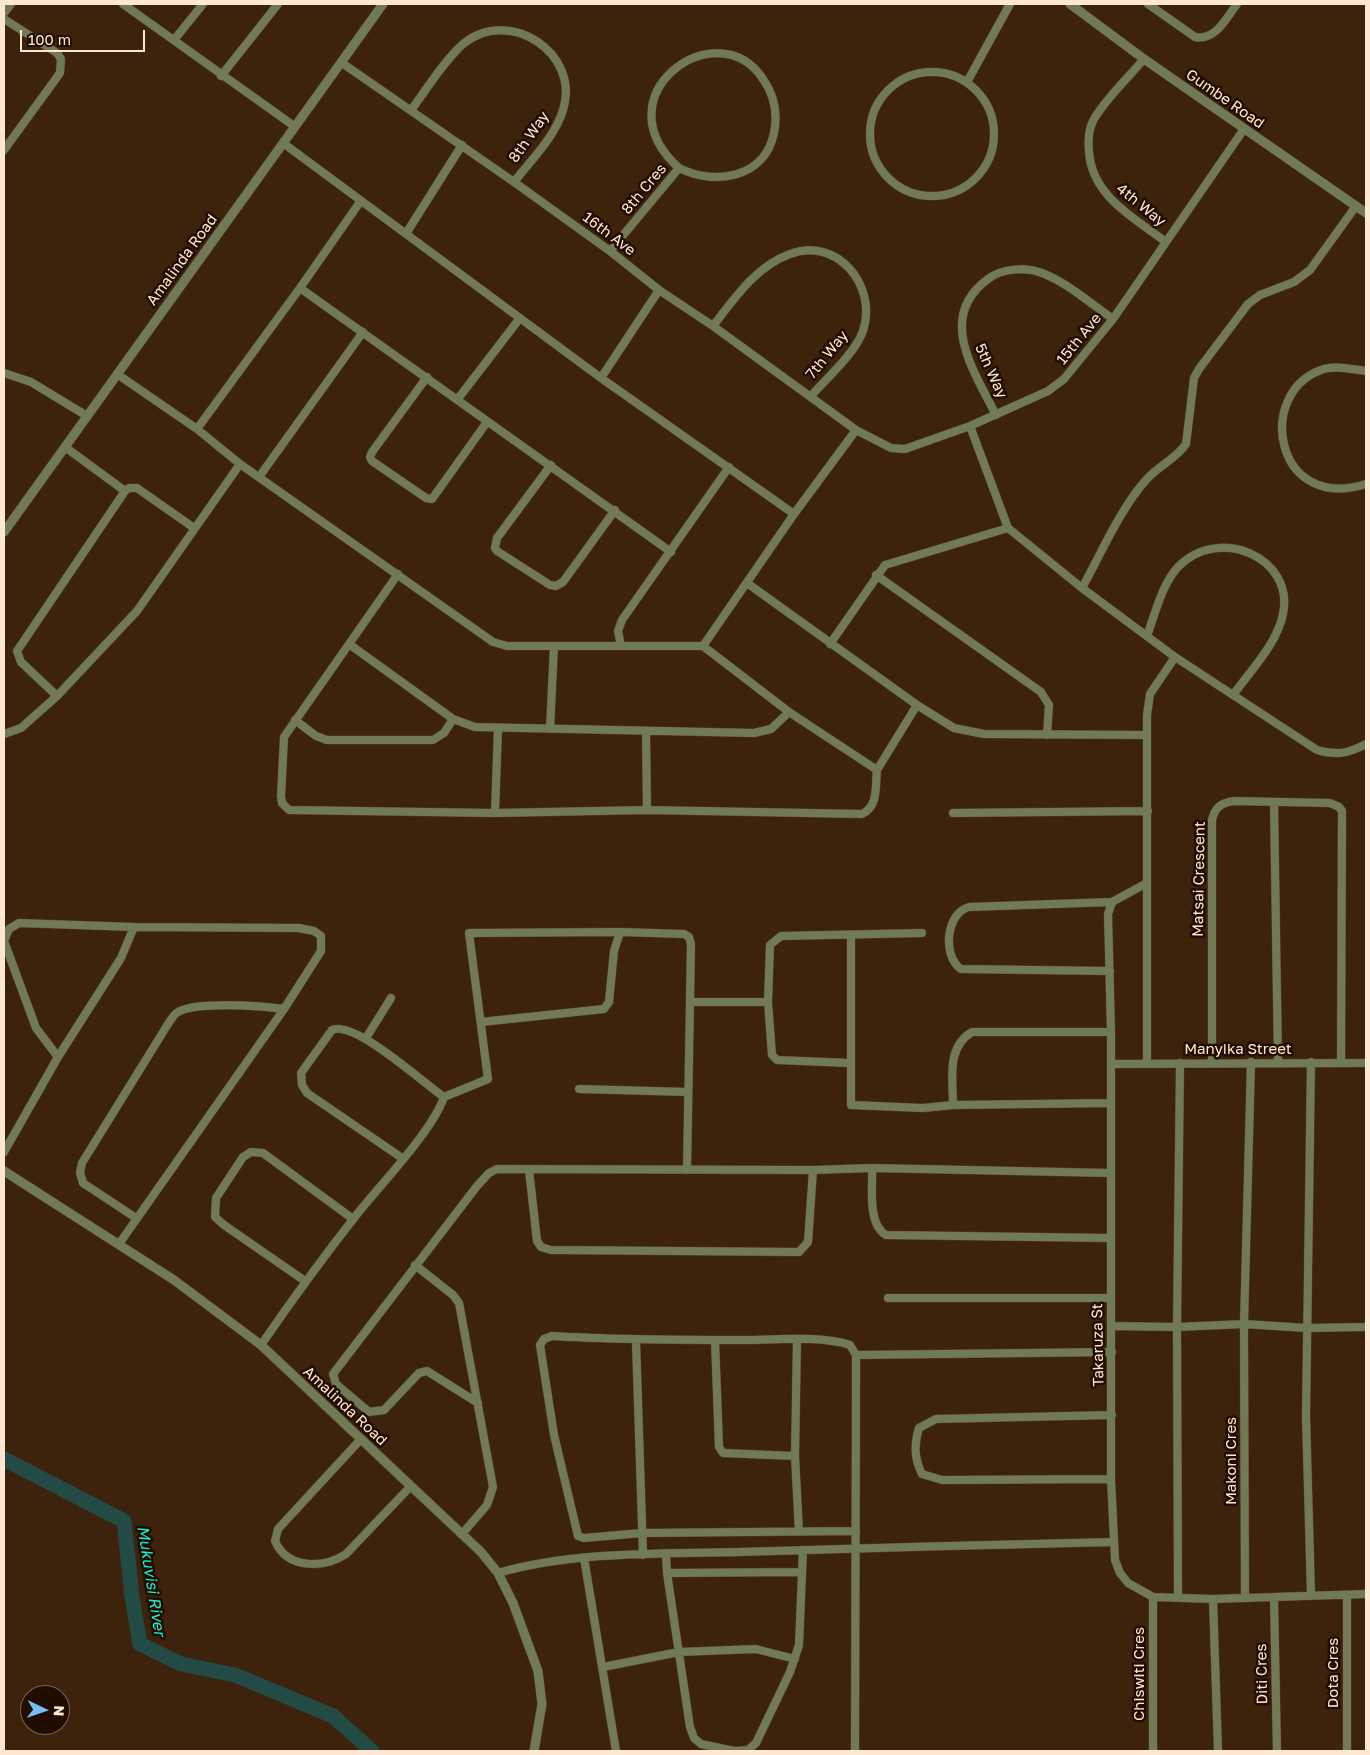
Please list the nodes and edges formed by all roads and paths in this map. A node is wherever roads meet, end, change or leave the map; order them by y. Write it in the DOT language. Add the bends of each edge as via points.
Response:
graph roads {
  1 [pos="11,4"];
  2 [pos="124,4"];
  3 [pos="202,4"];
  4 [pos="278,4"];
  5 [pos="383,4"];
  6 [pos="1010,4"];
  7 [pos="1070,4"];
  8 [pos="1148,4"];
  9 [pos="1236,4"];
  10 [pos="4,13"];
  11 [pos="4,19"];
  12 [pos="174,40"];
  13 [pos="1144,59"];
  14 [pos="342,63"];
  15 [pos="221,76"];
  16 [pos="967,82"];
  17 [pos="411,110"];
  18 [pos="294,126"];
  19 [pos="1244,129"];
  20 [pos="283,143"];
  21 [pos="462,145"];
  22 [pos="4,150"];
  23 [pos="679,168"];
  24 [pos="514,182"];
  25 [pos="360,202"];
  26 [pos="1356,206"];
  27 [pos="1366,213"];
  28 [pos="406,232"];
  29 [pos="1166,242"];
  30 [pos="610,251"];
  31 [pos="300,288"];
  32 [pos="659,290"];
  33 [pos="520,318"];
  34 [pos="1113,319"];
  35 [pos="713,326"];
  36 [pos="363,332"];
  37 [pos="1366,371"];
  38 [pos="4,373"];
  39 [pos="117,374"];
  40 [pos="427,377"];
  41 [pos="601,378"];
  42 [pos="811,396"];
  43 [pos="457,400"];
  44 [pos="996,415"];
  45 [pos="87,416"];
  46 [pos="487,422"];
  47 [pos="970,426"];
  48 [pos="197,430"];
  49 [pos="856,430"];
  50 [pos="65,447"];
  51 [pos="240,464"];
  52 [pos="551,465"];
  53 [pos="729,467"];
  54 [pos="259,477"];
  55 [pos="1366,484"];
  56 [pos="125,492"];
  57 [pos="615,510"];
  58 [pos="794,514"];
  59 [pos="194,528"];
  60 [pos="1008,528"];
  61 [pos="4,532"];
  62 [pos="671,552"];
  63 [pos="398,574"];
  64 [pos="876,575"];
  65 [pos="747,583"];
  66 [pos="1082,588"];
  67 [pos="1147,636"];
  68 [pos="349,644"];
  69 [pos="830,644"];
  70 [pos="554,646"];
  71 [pos="621,646"];
  72 [pos="703,646"];
  73 [pos="1175,657"];
  74 [pos="1233,695"];
  75 [pos="57,696"];
  76 [pos="917,705"];
  77 [pos="788,712"];
  78 [pos="453,719"];
  79 [pos="294,720"];
  80 [pos="498,728"];
  81 [pos="550,729"];
  82 [pos="646,731"];
  83 [pos="4,734"];
  84 [pos="1046,735"];
  85 [pos="1147,735"];
  86 [pos="1366,744"];
  87 [pos="876,770"];
  88 [pos="1274,802"];
  89 [pos="647,810"];
  90 [pos="1148,811"];
  91 [pos="494,813"];
  92 [pos="953,813"];
  93 [pos="1147,883"];
  94 [pos="1112,902"];
  95 [pos="134,927"];
  96 [pos="620,932"];
  97 [pos="922,933"];
  98 [pos="851,936"];
  99 [pos="1110,971"];
  100 [pos="391,998"];
  101 [pos="692,1002"];
  102 [pos="768,1002"];
  103 [pos="284,1009"];
  104 [pos="481,1022"];
  105 [pos="1111,1032"];
  106 [pos="366,1038"];
  107 [pos="58,1057"];
  108 [pos="1251,1062"];
  109 [pos="1278,1062"];
  110 [pos="1310,1062"];
  111 [pos="1341,1062"];
  112 [pos="1366,1062"];
  113 [pos="849,1063"];
  114 [pos="1147,1063"];
  115 [pos="1180,1063"];
  116 [pos="1212,1063"];
  117 [pos="1111,1064"];
  118 [pos="579,1089"];
  119 [pos="688,1092"];
  120 [pos="444,1097"];
  121 [pos="1111,1103"];
  122 [pos="953,1105"];
  123 [pos="4,1152"];
  124 [pos="402,1158"];
  125 [pos="872,1168"];
  126 [pos="529,1170"];
  127 [pos="687,1170"];
  128 [pos="813,1170"];
  129 [pos="4,1171"];
  130 [pos="1110,1172"];
  131 [pos="136,1218"];
  132 [pos="354,1219"];
  133 [pos="1110,1238"];
  134 [pos="119,1244"];
  135 [pos="415,1265"];
  136 [pos="305,1281"];
  137 [pos="888,1298"];
  138 [pos="1111,1298"];
  139 [pos="1244,1324"];
  140 [pos="1112,1326"];
  141 [pos="1177,1326"];
  142 [pos="1366,1326"];
  143 [pos="1307,1328"];
  144 [pos="715,1340"];
  145 [pos="797,1340"];
  146 [pos="636,1341"];
  147 [pos="262,1346"];
  148 [pos="1112,1352"];
  149 [pos="856,1355"];
  150 [pos="478,1403"];
  151 [pos="1112,1415"];
  152 [pos="361,1439"];
  153 [pos="795,1456"];
  154 [pos="1112,1479"];
  155 [pos="410,1487"];
  156 [pos="856,1531"];
  157 [pos="799,1532"];
  158 [pos="642,1533"];
  159 [pos="462,1534"];
  160 [pos="1113,1542"];
  161 [pos="858,1547"];
  162 [pos="802,1550"];
  163 [pos="666,1554"];
  164 [pos="643,1555"];
  165 [pos="584,1558"];
  166 [pos="801,1572"];
  167 [pos="498,1573"];
  168 [pos="666,1573"];
  169 [pos="1366,1594"];
  170 [pos="1311,1595"];
  171 [pos="1347,1595"];
  172 [pos="1153,1597"];
  173 [pos="1274,1597"];
  174 [pos="1178,1598"];
  175 [pos="1245,1598"];
  176 [pos="1213,1599"];
  177 [pos="679,1652"];
  178 [pos="795,1659"];
  179 [pos="602,1667"];
  180 [pos="534,1751"];
  181 [pos="616,1751"];
  182 [pos="734,1751"];
  183 [pos="855,1751"];
  184 [pos="1154,1751"];
  185 [pos="1218,1751"];
  186 [pos="1277,1751"];
  187 [pos="1347,1751"];
  1 -- 10 [label="street"];
  2 -- 12 [label="street"];
  3 -- 12 [label="street"];
  4 -- 15 [label="street"];
  5 -- 14 [label="street, Amalinda Road"];
  6 -- 16 [label="street"];
  7 -- 13 [label="street, Gumbe Road"];
  8 -- 9 [label="street" via="1195,37 1203,38 1216,32"];
  11 -- 22 [label="street" via="62,59 60,74"];
  12 -- 15 [label="street"];
  13 -- 19 [label="street, Gumbe Road"];
  13 -- 29 [label="street, 4th Way" via="1094,119 1088,143 1090,165 1106,195"];
  14 -- 17 [label="street, 16th Ave"];
  14 -- 18 [label="street, Amalinda Road"];
  15 -- 18 [label="street"];
  16 -- 16 [label="street" via="952,74 920,72 904,77 880,99 873,113 871,146 885,175 897,186 912,193 944,196 973,181 984,169 991,154 993,122 979,92"];
  17 -- 21 [label="street, 16th Ave"];
  17 -- 24 [label="street, 8th Way" via="452,57 478,35 495,30 513,30 544,45 556,59 563,75 564,109 557,126"];
  18 -- 20 [label="street, Amalinda Road"];
  19 -- 26 [label="street, Gumbe Road"];
  19 -- 29 [label="street, 15th Ave"];
  20 -- 25 [label="street"];
  20 -- 39 [label="street, Amalinda Road"];
  21 -- 24 [label="street, 16th Ave"];
  21 -- 28 [label="street"];
  23 -- 23 [label="street, 8th Cres" via="694,176 726,178 748,168 766,151 773,137 775,104 766,82 749,64 734,57 702,54 680,64 662,81 655,96 652,128 662,151"];
  23 -- 30 [label="street, 8th Cres"];
  24 -- 30 [label="street, 16th Ave"];
  25 -- 28 [label="street"];
  25 -- 31 [label="street"];
  26 -- 27 [label="street, Gumbe Road"];
  26 -- 66 [label="street" via="1310,270 1294,282 1260,295 1248,304 1199,368 1194,378 1186,444 1133,496"];
  28 -- 33 [label="street"];
  29 -- 34 [label="street, 15th Ave"];
  30 -- 32 [label="street, 16th Ave"];
  31 -- 36 [label="street"];
  31 -- 48 [label="street"];
  32 -- 35 [label="street, 16th Ave"];
  32 -- 41 [label="street"];
  33 -- 41 [label="street"];
  33 -- 43 [label="street"];
  34 -- 44 [label="street, 15th Ave" via="1064,379 1048,391"];
  34 -- 44 [label="street, 5th Way" via="1041,273 1007,271 993,275 976,287 964,307 962,338"];
  35 -- 42 [label="street, 16th Ave"];
  35 -- 42 [label="street, 7th Way" via="747,283 772,262 790,253 818,251 844,262 856,274 865,297 867,312 863,331 856,344"];
  36 -- 40 [label="street"];
  36 -- 54 [label="street"];
  37 -- 55 [label="street" via="1338,368 1311,375 1290,395 1282,427 1287,455 1296,471 1308,480 1331,489"];
  38 -- 45 [label="street" via="31,382"];
  39 -- 45 [label="street, Amalinda Road"];
  39 -- 48 [label="street"];
  40 -- 43 [label="street"];
  40 -- 46 [label="street" via="372,452 372,461 432,499"];
  41 -- 53 [label="street"];
  42 -- 49 [label="street, 16th Ave"];
  43 -- 46 [label="street"];
  44 -- 47 [label="street, 15th Ave"];
  45 -- 50 [label="street, Amalinda Road"];
  46 -- 52 [label="street"];
  47 -- 49 [label="street, 15th Ave" via="905,449 885,446"];
  47 -- 60 [label="street"];
  48 -- 51 [label="street"];
  49 -- 58 [label="street"];
  50 -- 56 [label="street"];
  50 -- 61 [label="street, Amalinda Road"];
  51 -- 54 [label="street"];
  51 -- 59 [label="street"];
  52 -- 57 [label="street"];
  52 -- 57 [label="street" via="497,538 497,551 556,586 563,582"];
  53 -- 58 [label="street"];
  53 -- 62 [label="street"];
  54 -- 63 [label="street"];
  56 -- 59 [label="street" via="129,488 137,488"];
  56 -- 75 [label="street" via="17,651 21,662"];
  57 -- 62 [label="street"];
  58 -- 65 [label="street"];
  59 -- 75 [label="street" via="137,611"];
  60 -- 64 [label="street" via="892,563 881,568"];
  60 -- 66 [label="street"];
  62 -- 71 [label="street" via="622,620 618,631"];
  63 -- 68 [label="street"];
  63 -- 70 [label="street" via="493,642 507,646"];
  64 -- 69 [label="street"];
  64 -- 84 [label="street" via="1040,692 1049,705"];
  65 -- 69 [label="street"];
  65 -- 72 [label="street"];
  66 -- 67 [label="street"];
  67 -- 73 [label="street"];
  67 -- 74 [label="street" via="1177,568 1193,555 1211,547 1231,547 1250,552 1267,564 1278,580 1284,613 1278,632"];
  68 -- 78 [label="street"];
  68 -- 79 [label="street"];
  69 -- 76 [label="street"];
  70 -- 71 [label="street"];
  70 -- 81 [label="street"];
  71 -- 72 [label="street"];
  72 -- 77 [label="street"];
  73 -- 74 [label="street"];
  73 -- 85 [label="street" via="1150,694"];
  74 -- 86 [label="street" via="1317,750 1337,754"];
  75 -- 83 [label="street" via="21,728"];
  76 -- 84 [label="street" via="961,731"];
  76 -- 87 [label="street"];
  77 -- 82 [label="street" via="764,732"];
  77 -- 87 [label="street"];
  78 -- 79 [label="street" via="439,738 424,740 327,740"];
  78 -- 80 [label="street" via="475,726"];
  79 -- 91 [label="street" via="284,737 282,749 281,796 282,803 289,810"];
  80 -- 81 [label="street"];
  80 -- 91 [label="street"];
  81 -- 82 [label="street"];
  82 -- 89 [label="street"];
  84 -- 85 [label="street"];
  85 -- 90 [label="street"];
  87 -- 89 [label="street" via="875,800 872,807 862,814"];
  88 -- 109 [label="street"];
  88 -- 111 [label="street, Matsai Crescent" via="1330,803 1342,811"];
  88 -- 116 [label="street, Matsai Crescent" via="1227,802 1214,811"];
  89 -- 91 [label="street"];
  90 -- 92 [label="street"];
  90 -- 93 [label="street"];
  93 -- 94 [label="street"];
  93 -- 114 [label="street"];
  94 -- 99 [label="street, Takaruza St" via="1108,914"];
  94 -- 99 [label="street" via="969,907 957,913 952,920 950,935 951,957 961,969"];
  95 -- 103 [label="street" via="300,928 314,931 321,936 321,952"];
  95 -- 107 [label="street" via="121,958"];
  95 -- 107 [label="street" via="19,923 9,929 4,940 36,1028"];
  96 -- 101 [label="street" via="689,936"];
  96 -- 104 [label="street" via="612,964 609,1002 604,1009"];
  96 -- 104 [label="street" via="469,933"];
  97 -- 98 [label="street"];
  98 -- 102 [label="street" via="781,936 775,939 770,944"];
  98 -- 113 [label="street"];
  99 -- 105 [label="street, Takaruza St"];
  100 -- 106 [label="street"];
  101 -- 102 [label="street"];
  101 -- 119 [label="street"];
  102 -- 113 [label="street" via="770,1044 772,1055 778,1060"];
  103 -- 131 [label="street"];
  103 -- 131 [label="street" via="254,1006 188,1008 176,1013 168,1024 82,1163 80,1173 83,1183"];
  104 -- 120 [label="street" via="488,1079"];
  105 -- 117 [label="street, Takaruza St"];
  105 -- 122 [label="street" via="972,1032 961,1042 953,1059"];
  106 -- 120 [label="street"];
  106 -- 124 [label="street" via="342,1029 332,1030 301,1073 302,1085 307,1093"];
  107 -- 123 [label="street"];
  108 -- 109 [label="street, Manyika Street"];
  108 -- 116 [label="street, Manyika Street"];
  108 -- 139 [label="street, Makoni Cres"];
  109 -- 110 [label="street, Manyika Street"];
  110 -- 111 [label="street, Manyika Street"];
  110 -- 143 [label="street"];
  111 -- 112 [label="street, Manyika Street"];
  113 -- 122 [label="street" via="851,1105 923,1108"];
  114 -- 115 [label="street, Manyika Street"];
  114 -- 117 [label="street, Manyika Street"];
  115 -- 116 [label="street, Manyika Street"];
  115 -- 141 [label="street"];
  117 -- 121 [label="street, Takaruza St"];
  118 -- 119 [label="street"];
  119 -- 127 [label="street"];
  120 -- 124 [label="street" via="440,1111"];
  121 -- 122 [label="street"];
  121 -- 130 [label="street, Takaruza St"];
  124 -- 132 [label="street"];
  125 -- 128 [label="street"];
  125 -- 130 [label="street"];
  125 -- 133 [label="street" via="874,1219 880,1232 886,1235"];
  126 -- 127 [label="street"];
  126 -- 128 [label="street" via="537,1241 541,1247 551,1250 789,1252 799,1252 808,1242"];
  126 -- 135 [label="street" via="497,1169 489,1173"];
  127 -- 128 [label="street"];
  129 -- 134 [label="street, Amalinda Road"];
  130 -- 133 [label="street, Takaruza St"];
  131 -- 134 [label="street"];
  132 -- 136 [label="street"];
  132 -- 136 [label="street" via="263,1153 251,1152 243,1157 216,1198 215,1217"];
  133 -- 138 [label="street, Takaruza St"];
  134 -- 147 [label="street, Amalinda Road" via="174,1280"];
  135 -- 150 [label="street" via="459,1303"];
  135 -- 150 [label="street" via="336,1368 334,1380 366,1411 373,1413 384,1410 419,1373 427,1371"];
  136 -- 147 [label="street"];
  137 -- 138 [label="street"];
  138 -- 140 [label="street, Takaruza St"];
  139 -- 141 [label="street"];
  139 -- 143 [label="street"];
  139 -- 175 [label="street, Makoni Cres"];
  140 -- 141 [label="street"];
  140 -- 148 [label="street, Takaruza St"];
  141 -- 174 [label="street"];
  142 -- 143 [label="street"];
  143 -- 170 [label="street"];
  144 -- 145 [label="street"];
  144 -- 146 [label="street"];
  144 -- 153 [label="street" via="719,1447 723,1453"];
  145 -- 149 [label="street" via="840,1341 850,1345"];
  145 -- 153 [label="street"];
  146 -- 158 [label="street"];
  146 -- 158 [label="street" via="552,1336 544,1339 540,1346 554,1436 578,1536"];
  147 -- 152 [label="street, Amalinda Road"];
  148 -- 149 [label="street"];
  148 -- 151 [label="street, Takaruza St"];
  149 -- 156 [label="street"];
  150 -- 159 [label="street" via="493,1488 488,1505"];
  151 -- 154 [label="street, Takaruza St"];
  151 -- 154 [label="street" via="936,1419 919,1428 915,1453 922,1474 942,1480"];
  152 -- 155 [label="street, Amalinda Road"];
  152 -- 155 [label="street" via="278,1529 275,1541 284,1555 312,1566 337,1560"];
  153 -- 157 [label="street"];
  154 -- 160 [label="street, Takaruza St"];
  155 -- 159 [label="street, Amalinda Road"];
  156 -- 157 [label="street"];
  156 -- 161 [label="street"];
  157 -- 158 [label="street"];
  158 -- 164 [label="street"];
  159 -- 167 [label="street, Amalinda Road"];
  160 -- 161 [label="street"];
  160 -- 172 [label="street, Takaruza St" via="1120,1573 1136,1589"];
  161 -- 162 [label="street"];
  161 -- 183 [label="street"];
  162 -- 163 [label="street"];
  162 -- 166 [label="street"];
  163 -- 164 [label="street"];
  163 -- 168 [label="street"];
  164 -- 165 [label="street"];
  165 -- 167 [label="street" via="530,1564"];
  165 -- 179 [label="street"];
  166 -- 168 [label="street"];
  166 -- 178 [label="street" via="799,1645"];
  167 -- 180 [label="street, Amalinda Road" via="513,1603 538,1671 542,1704"];
  168 -- 177 [label="street"];
  169 -- 171 [label="street, Takaruza St"];
  170 -- 171 [label="street, Takaruza St"];
  170 -- 173 [label="street, Takaruza St"];
  171 -- 187 [label="street, Dota Cres"];
  172 -- 174 [label="street, Takaruza St"];
  172 -- 184 [label="street, Chiswiti Cres"];
  173 -- 175 [label="street, Takaruza St"];
  173 -- 186 [label="street, Diti Cres"];
  174 -- 176 [label="street, Takaruza St"];
  175 -- 176 [label="street, Takaruza St"];
  176 -- 185 [label="street"];
  177 -- 178 [label="street" via="756,1649"];
  177 -- 179 [label="street"];
  177 -- 182 [label="street" via="694,1738 701,1744"];
  178 -- 182 [label="street" via="756,1743 748,1750"];
  179 -- 181 [label="street"];
}
